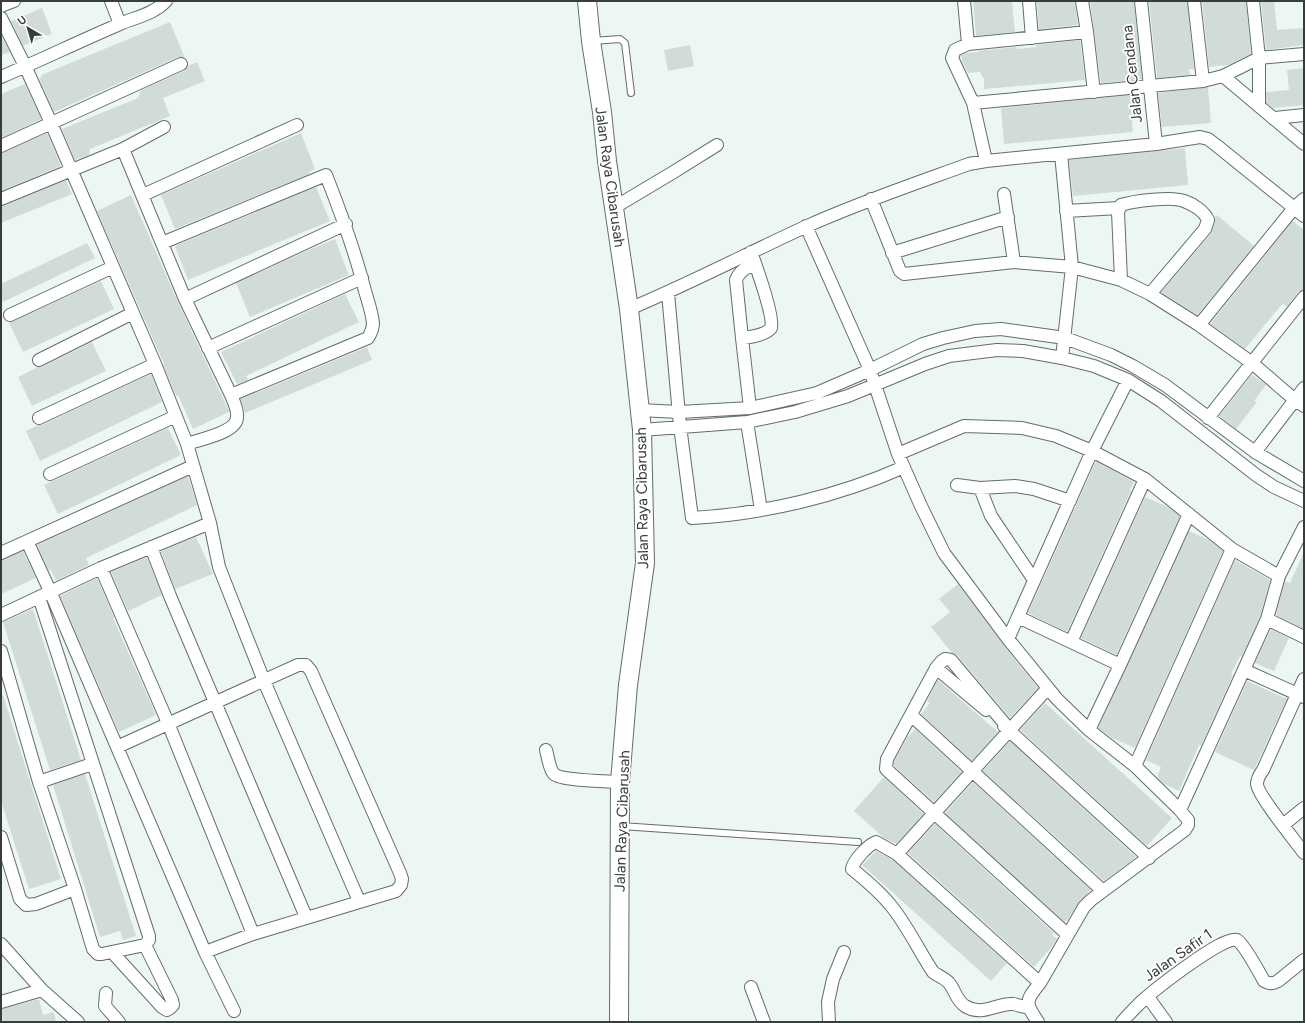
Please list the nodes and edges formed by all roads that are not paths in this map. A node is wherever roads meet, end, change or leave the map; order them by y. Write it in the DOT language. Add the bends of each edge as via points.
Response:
graph roads {
  1 [pos="14,1"];
  2 [pos="111,1"];
  3 [pos="166,1"];
  4 [pos="587,1"];
  5 [pos="964,1"];
  6 [pos="1028,1"];
  7 [pos="1082,1"];
  8 [pos="1141,1"];
  9 [pos="1194,1"];
  10 [pos="1253,1"];
  11 [pos="1,6"];
  12 [pos="1,18"];
  13 [pos="120,24"];
  14 [pos="1087,32"];
  15 [pos="1032,38"];
  16 [pos="591,41"];
  17 [pos="968,44"];
  18 [pos="1304,54"];
  19 [pos="1259,58"];
  20 [pos="181,64"];
  21 [pos="26,66"];
  22 [pos="1223,76"];
  23 [pos="1,77"];
  24 [pos="1203,81"];
  25 [pos="1150,86"];
  26 [pos="1094,92"];
  27 [pos="631,93"];
  28 [pos="973,103"];
  29 [pos="1260,106"];
  30 [pos="1304,115"];
  31 [pos="1275,118"];
  32 [pos="51,123"];
  33 [pos="297,125"];
  34 [pos="164,127"];
  35 [pos="1156,144"];
  36 [pos="1304,144"];
  37 [pos="716,145"];
  38 [pos="1,146"];
  39 [pos="123,148"];
  40 [pos="1061,154"];
  41 [pos="986,161"];
  42 [pos="71,170"];
  43 [pos="1004,194"];
  44 [pos="143,195"];
  45 [pos="1,199"];
  46 [pos="871,199"];
  47 [pos="1304,199"];
  48 [pos="614,207"];
  49 [pos="1119,208"];
  50 [pos="1294,208"];
  51 [pos="1066,211"];
  52 [pos="1304,216"];
  53 [pos="1008,217"];
  54 [pos="346,224"];
  55 [pos="806,226"];
  56 [pos="162,243"];
  57 [pos="751,252"];
  58 [pos="892,253"];
  59 [pos="1014,262"];
  60 [pos="755,264"];
  61 [pos="113,267"];
  62 [pos="1072,267"];
  63 [pos="362,278"];
  64 [pos="1121,280"];
  65 [pos="668,293"];
  66 [pos="1150,294"];
  67 [pos="1304,297"];
  68 [pos="185,299"];
  69 [pos="629,309"];
  70 [pos="133,313"];
  71 [pos="10,315"];
  72 [pos="1199,325"];
  73 [pos="742,338"];
  74 [pos="1065,338"];
  75 [pos="208,348"];
  76 [pos="1062,358"];
  77 [pos="39,360"];
  78 [pos="1252,363"];
  79 [pos="155,364"];
  80 [pos="870,370"];
  81 [pos="1128,380"];
  82 [pos="874,385"];
  83 [pos="1304,388"];
  84 [pos="231,395"];
  85 [pos="1299,403"];
  86 [pos="750,408"];
  87 [pos="640,410"];
  88 [pos="679,412"];
  89 [pos="176,416"];
  90 [pos="39,418"];
  91 [pos="1208,418"];
  92 [pos="747,422"];
  93 [pos="680,426"];
  94 [pos="642,430"];
  95 [pos="187,444"];
  96 [pos="1092,451"];
  97 [pos="1255,452"];
  98 [pos="898,454"];
  99 [pos="193,466"];
  100 [pos="904,466"];
  101 [pos="50,474"];
  102 [pos="1145,479"];
  103 [pos="1304,481"];
  104 [pos="957,486"];
  105 [pos="980,488"];
  106 [pos="1070,501"];
  107 [pos="1304,501"];
  108 [pos="761,510"];
  109 [pos="1189,514"];
  110 [pos="210,523"];
  111 [pos="1304,527"];
  112 [pos="27,541"];
  113 [pos="151,547"];
  114 [pos="1232,549"];
  115 [pos="1,553"];
  116 [pos="101,568"];
  117 [pos="1279,576"];
  118 [pos="1034,580"];
  119 [pos="50,591"];
  120 [pos="39,597"];
  121 [pos="1,615"];
  122 [pos="1018,617"];
  123 [pos="1267,619"];
  124 [pos="1304,637"];
  125 [pos="1008,639"];
  126 [pos="1071,642"];
  127 [pos="1,651"];
  128 [pos="1120,665"];
  129 [pos="1244,670"];
  130 [pos="1304,679"];
  131 [pos="264,681"];
  132 [pos="1048,688"];
  133 [pos="1301,695"];
  134 [pos="215,702"];
  135 [pos="911,715"];
  136 [pos="168,723"];
  137 [pos="1010,730"];
  138 [pos="1089,730"];
  139 [pos="117,747"];
  140 [pos="546,750"];
  141 [pos="92,764"];
  142 [pos="1135,766"];
  143 [pos="973,772"];
  144 [pos="40,782"];
  145 [pos="620,782"];
  146 [pos="1304,808"];
  147 [pos="1180,810"];
  148 [pos="934,814"];
  149 [pos="1283,825"];
  150 [pos="620,826"];
  151 [pos="1,837"];
  152 [pos="858,842"];
  153 [pos="1304,853"];
  154 [pos="897,854"];
  155 [pos="1149,858"];
  156 [pos="75,889"];
  157 [pos="1103,891"];
  158 [pos="359,901"];
  159 [pos="306,917"];
  160 [pos="253,934"];
  161 [pos="1067,934"];
  162 [pos="1,945"];
  163 [pos="145,945"];
  164 [pos="112,952"];
  165 [pos="205,952"];
  166 [pos="844,952"];
  167 [pos="1304,960"];
  168 [pos="1040,983"];
  169 [pos="751,987"];
  170 [pos="42,990"];
  171 [pos="106,993"];
  172 [pos="1148,996"];
  173 [pos="1,1002"];
  174 [pos="1029,1008"];
  175 [pos="234,1011"];
  176 [pos="78,1022"];
  177 [pos="119,1022"];
  178 [pos="619,1022"];
  179 [pos="764,1022"];
  180 [pos="828,1022"];
  181 [pos="1038,1022"];
  182 [pos="1122,1022"];
  183 [pos="1166,1022"];
  1 -- 11 [label="street"];
  2 -- 13 [label="street"];
  3 -- 13 [label="street" via="160,8"];
  4 -- 16 [label="main road, Jalan Raya Cibarusah"];
  5 -- 17 [label="street"];
  6 -- 15 [label="street"];
  7 -- 14 [label="street"];
  8 -- 25 [label="street, Jalan Cendana"];
  9 -- 24 [label="street"];
  10 -- 19 [label="street"];
  12 -- 21 [label="street"];
  13 -- 21 [label="street"];
  14 -- 15 [label="street"];
  14 -- 26 [label="street"];
  15 -- 17 [label="street"];
  16 -- 27 [label="lane" via="623,40"];
  16 -- 48 [label="main road, Jalan Raya Cibarusah"];
  17 -- 28 [label="street" via="955,50 952,58"];
  18 -- 19 [label="street"];
  19 -- 22 [label="street"];
  19 -- 29 [label="street"];
  20 -- 32 [label="street"];
  21 -- 23 [label="street"];
  21 -- 32 [label="street"];
  22 -- 24 [label="street"];
  22 -- 29 [label="street"];
  24 -- 25 [label="street"];
  25 -- 26 [label="street"];
  25 -- 35 [label="street, Jalan Cendana"];
  26 -- 28 [label="street"];
  28 -- 41 [label="street"];
  29 -- 31 [label="street"];
  30 -- 31 [label="street"];
  31 -- 36 [label="street"];
  32 -- 38 [label="street"];
  32 -- 42 [label="street"];
  33 -- 44 [label="street"];
  34 -- 39 [label="street"];
  35 -- 40 [label="street"];
  35 -- 50 [label="street" via="1200,137 1208,139"];
  37 -- 48 [label="street"];
  39 -- 42 [label="street"];
  39 -- 44 [label="street"];
  40 -- 41 [label="street"];
  40 -- 51 [label="street"];
  41 -- 46 [label="street" via="969,164"];
  42 -- 45 [label="street"];
  42 -- 61 [label="street"];
  43 -- 53 [label="street"];
  44 -- 56 [label="street"];
  46 -- 55 [label="street"];
  46 -- 58 [label="street"];
  47 -- 50 [label="street"];
  48 -- 69 [label="main road, Jalan Raya Cibarusah"];
  49 -- 51 [label="street"];
  49 -- 64 [label="street"];
  49 -- 66 [label="street" via="1130,202 1184,200 1200,210 1208,220 1205,229"];
  50 -- 52 [label="street"];
  50 -- 72 [label="street"];
  51 -- 62 [label="street"];
  53 -- 58 [label="street"];
  53 -- 59 [label="street"];
  54 -- 56 [label="street" via="326,175"];
  54 -- 63 [label="street"];
  54 -- 68 [label="street"];
  55 -- 57 [label="street"];
  55 -- 80 [label="street"];
  56 -- 68 [label="street"];
  57 -- 60 [label="street"];
  57 -- 65 [label="street"];
  58 -- 59 [label="street" via="904,274"];
  59 -- 62 [label="street"];
  60 -- 73 [label="street" via="741,271 736,280"];
  60 -- 73 [label="street" via="772,326 763,333"];
  61 -- 70 [label="street"];
  61 -- 71 [label="street"];
  62 -- 64 [label="street"];
  62 -- 74 [label="street"];
  63 -- 75 [label="street"];
  63 -- 84 [label="street" via="373,324 368,338"];
  64 -- 66 [label="street"];
  65 -- 69 [label="street"];
  65 -- 88 [label="street"];
  66 -- 72 [label="street"];
  67 -- 78 [label="street"];
  68 -- 75 [label="street"];
  69 -- 87 [label="main road, Jalan Raya Cibarusah"];
  70 -- 77 [label="street"];
  70 -- 79 [label="street"];
  72 -- 78 [label="street"];
  73 -- 86 [label="street"];
  74 -- 76 [label="street"];
  74 -- 80 [label="street" via="1001,329 975,331 923,344"];
  74 -- 91 [label="street" via="1133,366 1165,385"];
  75 -- 84 [label="street"];
  76 -- 81 [label="street" via="1094,366"];
  76 -- 82 [label="street" via="1023,351 997,350 949,356"];
  78 -- 85 [label="street"];
  78 -- 91 [label="street"];
  79 -- 89 [label="street"];
  79 -- 90 [label="street"];
  80 -- 82 [label="street"];
  80 -- 86 [label="street" via="817,393"];
  81 -- 96 [label="street"];
  81 -- 107 [label="street" via="1161,401 1274,487"];
  82 -- 92 [label="street" via="823,404"];
  82 -- 98 [label="street"];
  83 -- 85 [label="street"];
  84 -- 95 [label="street" via="238,416 236,424 228,430"];
  85 -- 97 [label="street"];
  86 -- 88 [label="street"];
  87 -- 88 [label="street"];
  87 -- 94 [label="main road, Jalan Raya Cibarusah"];
  88 -- 93 [label="street"];
  89 -- 95 [label="street"];
  89 -- 101 [label="street"];
  91 -- 97 [label="street"];
  92 -- 93 [label="street"];
  92 -- 108 [label="street"];
  93 -- 94 [label="street"];
  93 -- 108 [label="street" via="692,518"];
  94 -- 145 [label="main road, Jalan Raya Cibarusah" via="645,563 628,685"];
  95 -- 99 [label="street"];
  96 -- 98 [label="street" via="1056,436 1022,428 964,426"];
  96 -- 102 [label="street"];
  96 -- 106 [label="street"];
  97 -- 103 [label="street"];
  98 -- 100 [label="street"];
  99 -- 110 [label="street"];
  99 -- 112 [label="street"];
  100 -- 108 [label="street" via="876,479 817,497"];
  100 -- 125 [label="street" via="944,553"];
  102 -- 109 [label="street"];
  102 -- 126 [label="street"];
  104 -- 105 [label="street"];
  105 -- 106 [label="street" via="1015,486 1034,489"];
  105 -- 118 [label="street" via="991,516"];
  106 -- 118 [label="street"];
  109 -- 114 [label="street"];
  109 -- 128 [label="street"];
  110 -- 113 [label="street"];
  110 -- 131 [label="street" via="220,567"];
  111 -- 117 [label="street"];
  112 -- 115 [label="street"];
  112 -- 119 [label="street"];
  113 -- 116 [label="street"];
  113 -- 134 [label="street"];
  114 -- 117 [label="street"];
  114 -- 142 [label="street"];
  116 -- 119 [label="street"];
  116 -- 136 [label="street"];
  117 -- 123 [label="street"];
  118 -- 122 [label="street"];
  119 -- 120 [label="street"];
  119 -- 139 [label="street"];
  120 -- 121 [label="street"];
  120 -- 141 [label="street"];
  122 -- 125 [label="street"];
  122 -- 126 [label="street"];
  123 -- 124 [label="street"];
  123 -- 129 [label="street"];
  125 -- 132 [label="street"];
  126 -- 128 [label="street"];
  127 -- 144 [label="street"];
  128 -- 138 [label="street"];
  129 -- 133 [label="street"];
  129 -- 147 [label="street"];
  130 -- 133 [label="street"];
  131 -- 134 [label="street"];
  131 -- 158 [label="street"];
  131 -- 158 [label="street" via="302,664 311,671 400,873 401,885 396,891"];
  132 -- 137 [label="street"];
  132 -- 138 [label="street" via="1068,712"];
  133 -- 149 [label="street" via="1258,777 1257,785 1261,793"];
  134 -- 136 [label="street"];
  134 -- 159 [label="street"];
  135 -- 137 [label="street" via="936,668 942,660 949,658"];
  135 -- 143 [label="street"];
  135 -- 148 [label="street" via="887,759 886,769"];
  136 -- 139 [label="street"];
  136 -- 160 [label="street"];
  137 -- 143 [label="street"];
  137 -- 155 [label="street"];
  138 -- 142 [label="street"];
  139 -- 165 [label="street"];
  140 -- 145 [label="street" via="552,770 558,776"];
  141 -- 144 [label="street"];
  141 -- 163 [label="street" via="149,936"];
  142 -- 147 [label="street"];
  143 -- 148 [label="street"];
  143 -- 157 [label="street"];
  144 -- 156 [label="street"];
  145 -- 150 [label="main road, Jalan Raya Cibarusah"];
  146 -- 149 [label="street"];
  147 -- 155 [label="street" via="1188,820 1185,830"];
  148 -- 154 [label="street"];
  148 -- 161 [label="street"];
  149 -- 153 [label="street"];
  150 -- 152 [label="lane"];
  150 -- 178 [label="main road, Jalan Raya Cibarusah"];
  151 -- 156 [label="street" via="20,899 26,905 36,904"];
  154 -- 168 [label="street"];
  154 -- 174 [label="street" via="876,842 852,869 877,890 893,908 933,972 948,981 959,1001 975,1010 988,1010 1013,1004"];
  155 -- 157 [label="street"];
  156 -- 164 [label="street" via="93,949 98,954"];
  157 -- 161 [label="street" via="1084,907"];
  158 -- 159 [label="street"];
  159 -- 160 [label="street"];
  160 -- 165 [label="street"];
  161 -- 168 [label="street"];
  162 -- 170 [label="street"];
  163 -- 164 [label="street"];
  163 -- 164 [label="street" via="172,1000 173,1005 167,1010"];
  165 -- 175 [label="street"];
  166 -- 180 [label="street" via="833,979 828,1002"];
  167 -- 172 [label="street, Jalan Safir 1" via="1278,981 1269,984 1264,981 1242,944 1230,939"];
  168 -- 174 [label="street" via="1028,1000"];
  169 -- 179 [label="street"];
  170 -- 173 [label="street"];
  170 -- 176 [label="street"];
  171 -- 177 [label="street" via="105,1006"];
  172 -- 182 [label="street, Jalan Safir 1"];
  172 -- 183 [label="street"];
  174 -- 181 [label="street"];
}
